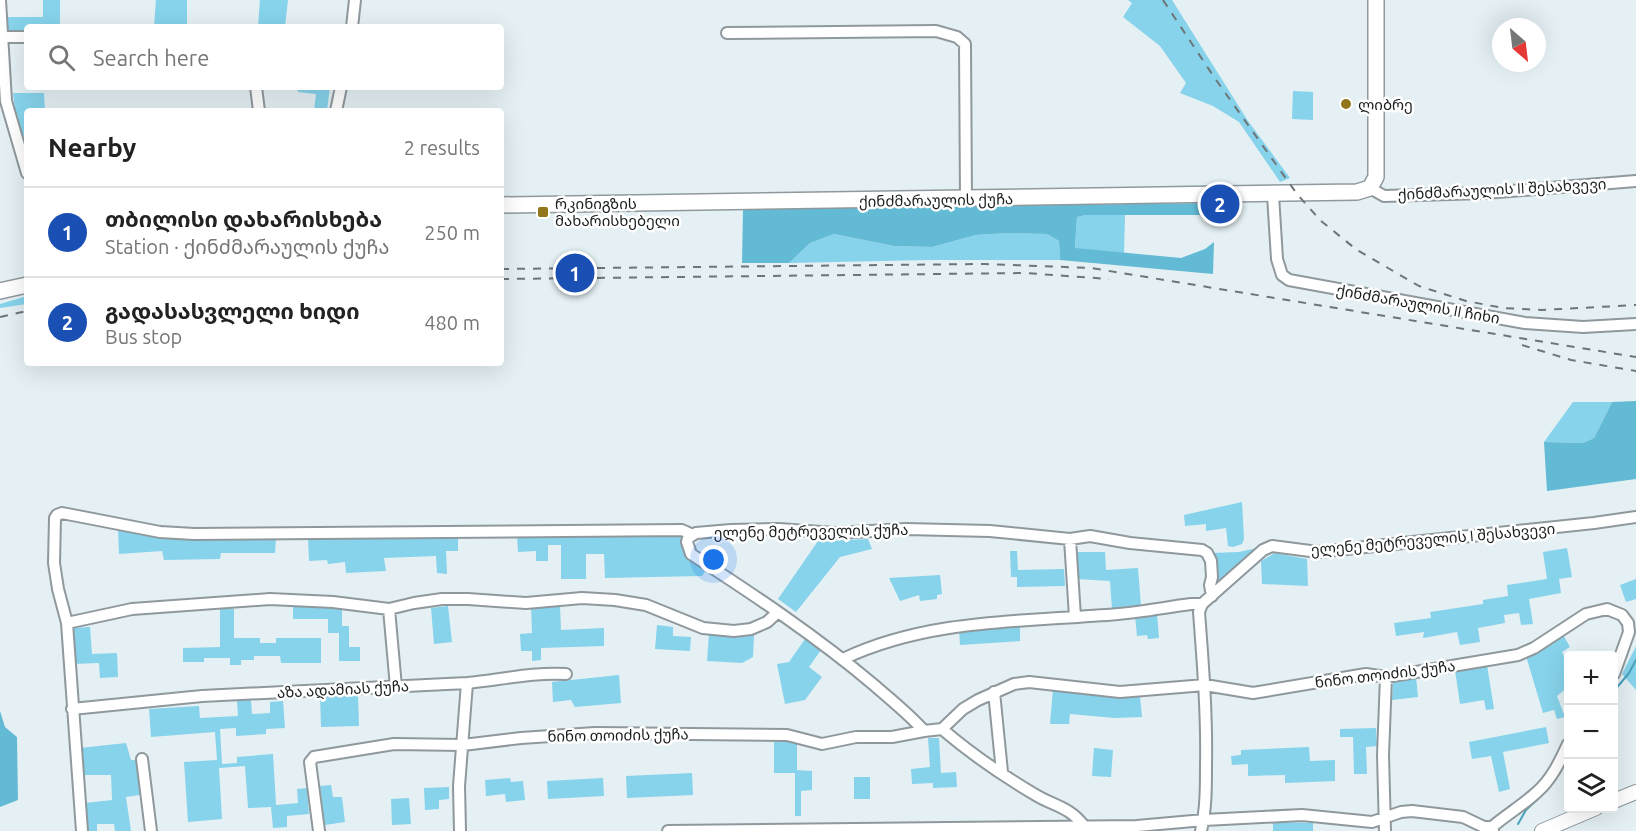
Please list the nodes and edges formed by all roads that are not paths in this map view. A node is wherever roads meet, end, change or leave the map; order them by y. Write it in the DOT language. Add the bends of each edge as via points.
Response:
graph roads {
  1 [pos="0,0"];
  2 [pos="355,0"];
  3 [pos="1376,0"];
  4 [pos="352,24"];
  5 [pos="727,33"];
  6 [pos="24,37"];
  7 [pos="2,41"];
  8 [pos="256,90"];
  9 [pos="340,90"];
  10 [pos="259,108"];
  11 [pos="337,108"];
  12 [pos="4,112"];
  13 [pos="24,165"];
  14 [pos="1636,181"];
  15 [pos="1370,188"];
  16 [pos="1273,195"];
  17 [pos="966,199"];
  18 [pos="504,205"];
  19 [pos="24,286"];
  20 [pos="0,291"];
  21 [pos="1636,324"];
  22 [pos="1636,517"];
  23 [pos="693,535"];
  24 [pos="1070,539"];
  25 [pos="1212,596"];
  26 [pos="1202,604"];
  27 [pos="389,609"];
  28 [pos="778,612"];
  29 [pos="1075,617"];
  30 [pos="67,623"];
  31 [pos="843,659"];
  32 [pos="1618,663"];
  33 [pos="566,674"];
  34 [pos="1386,677"];
  35 [pos="467,683"];
  36 [pos="1205,685"];
  37 [pos="396,687"];
  38 [pos="994,692"];
  39 [pos="72,709"];
  40 [pos="942,729"];
  41 [pos="924,731"];
  42 [pos="463,745"];
  43 [pos="1564,753"];
  44 [pos="142,759"];
  45 [pos="1002,772"];
  46 [pos="1636,792"];
  47 [pos="1618,799"];
  48 [pos="1584,813"];
  49 [pos="1385,819"];
  50 [pos="1202,825"];
  51 [pos="1084,826"];
  52 [pos="1492,829"];
  53 [pos="82,831"];
  54 [pos="151,831"];
  55 [pos="319,831"];
  56 [pos="460,831"];
  57 [pos="668,831"];
  58 [pos="1385,831"];
  59 [pos="1542,831"];
  1 -- 7 [label="street"];
  2 -- 4 [label="street"];
  3 -- 15 [label="main road" via="1376,177"];
  5 -- 17 [label="street" via="936,31 957,37 964,44"];
  6 -- 7 [label="street"];
  7 -- 12 [label="street"];
  8 -- 10 [label="street"];
  9 -- 11 [label="street"];
  12 -- 13 [label="street"];
  14 -- 15 [label="street, ქინძმარაულის II შესახვევი" via="1485,193 1384,196"];
  15 -- 16 [label="main road, ქინძმარაულის ქუჩა" via="1357,192"];
  16 -- 17 [label="main road, ქინძმარაულის ქუჩა"];
  16 -- 21 [label="street, ქინძმარაულის II ჩიხი" via="1277,259 1282,275 1289,280 1525,323 1583,327"];
  17 -- 18 [label="main road, ქინძმარაულის ქუჩა"];
  19 -- 20 [label="main road"];
  22 -- 25 [label="street, ელენე მეტრეველის I შესახვევი" via="1318,552 1272,546"];
  23 -- 24 [label="street, ელენე მეტრეველის ქუჩა" via="731,530 835,534 906,529 990,531"];
  23 -- 28 [label="street, ელენე მეტრეველის ქუჩა" via="687,542 691,554"];
  23 -- 30 [label="street" via="682,530 194,534 57,515 54,563"];
  24 -- 25 [label="street, ელენე მეტრეველის ქუჩა" via="1090,536 1202,550 1211,561"];
  24 -- 29 [label="street"];
  25 -- 26 [label="street"];
  26 -- 29 [label="street"];
  26 -- 36 [label="street" via="1199,612"];
  27 -- 28 [label="street" via="450,599 526,603 582,598 615,600 646,605 702,628 734,631 751,629"];
  27 -- 30 [label="street" via="270,599 132,609"];
  27 -- 37 [label="street"];
  28 -- 31 [label="street"];
  29 -- 31 [label="street" via="957,626 882,643"];
  30 -- 39 [label="street"];
  31 -- 41 [label="street"];
  32 -- 34 [label="street, ნინო თოიძის ქუჩა" via="1629,632 1628,623 1622,615 1607,609 1586,614 1518,655"];
  33 -- 35 [label="street, აზა ადამიას ქუჩა" via="542,673"];
  34 -- 36 [label="street, ნინო თოიძის ქუჩა" via="1366,674 1253,693"];
  34 -- 49 [label="street"];
  35 -- 37 [label="street, აზა ადამიას ქუჩა"];
  35 -- 42 [label="street"];
  36 -- 38 [label="street, ნინო თოიძის ქუჩა" via="1120,692 1029,682"];
  36 -- 50 [label="street" via="1207,745"];
  37 -- 39 [label="street, აზა ადამიას ქუჩა" via="202,696"];
  38 -- 40 [label="street, ნინო თოიძის ქუჩა" via="963,709"];
  38 -- 45 [label="street"];
  39 -- 53 [label="street"];
  40 -- 41 [label="street, ნინო თოიძის ქუჩა"];
  40 -- 45 [label="street"];
  41 -- 42 [label="street, ნინო თოიძის ქუჩა" via="822,744 787,735 595,733"];
  42 -- 55 [label="street, ნინო თოიძის ქუჩა" via="394,744 311,759"];
  42 -- 56 [label="street"];
  43 -- 52 [label="street" via="1542,786"];
  44 -- 54 [label="street"];
  45 -- 51 [label="street" via="1036,795 1063,807"];
  46 -- 47 [label="street"];
  48 -- 59 [label="street"];
  49 -- 50 [label="street" via="1359,822 1302,815"];
  49 -- 52 [label="street" via="1401,812 1423,811 1462,817"];
  49 -- 58 [label="street"];
  50 -- 51 [label="street"];
  51 -- 57 [label="street"];
}
